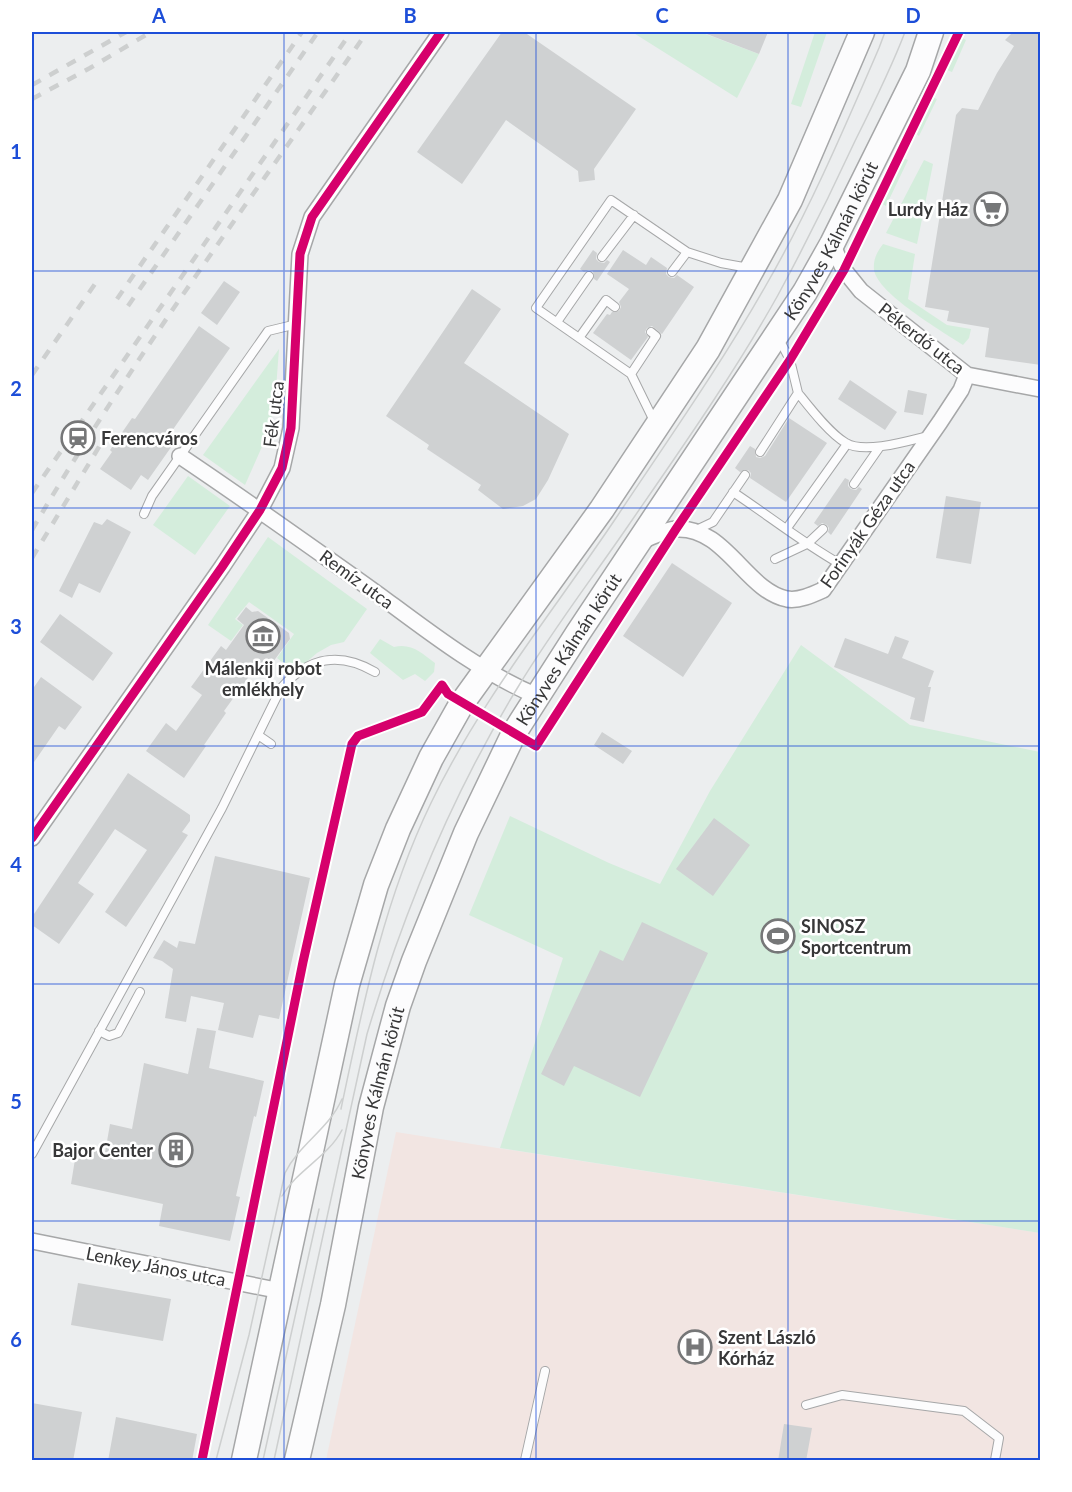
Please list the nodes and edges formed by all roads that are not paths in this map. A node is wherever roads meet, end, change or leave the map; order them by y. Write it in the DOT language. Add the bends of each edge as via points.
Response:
graph roads {
  1 [pos="441,32"];
  2 [pos="862,32"];
  3 [pos="931,32"];
  4 [pos="634,215"];
  5 [pos="832,244"];
  6 [pos="687,252"];
  7 [pos="602,257"];
  8 [pos="753,268"];
  9 [pos="672,272"];
  10 [pos="589,276"];
  11 [pos="615,307"];
  12 [pos="557,322"];
  13 [pos="297,324"];
  14 [pos="651,332"];
  15 [pos="778,336"];
  16 [pos="579,338"];
  17 [pos="631,374"];
  18 [pos="967,375"];
  19 [pos="1041,389"];
  20 [pos="798,393"];
  21 [pos="657,427"];
  22 [pos="929,435"];
  23 [pos="848,444"];
  24 [pos="879,448"];
  25 [pos="760,452"];
  26 [pos="180,456"];
  27 [pos="745,475"];
  28 [pos="854,484"];
  29 [pos="733,492"];
  30 [pos="260,510"];
  31 [pos="144,514"];
  32 [pos="787,528"];
  33 [pos="823,529"];
  34 [pos="693,531"];
  35 [pos="641,541"];
  36 [pos="807,544"];
  37 [pos="775,560"];
  38 [pos="840,564"];
  39 [pos="486,669"];
  40 [pos="375,672"];
  41 [pos="537,696"];
  42 [pos="258,735"];
  43 [pos="271,744"];
  44 [pos="32,838"];
  45 [pos="140,992"];
  46 [pos="99,1031"];
  47 [pos="32,1154"];
  48 [pos="32,1241"];
  49 [pos="281,1291"];
  50 [pos="545,1371"];
  51 [pos="806,1405"];
  52 [pos="244,1461"];
  53 [pos="297,1461"];
  54 [pos="525,1461"];
  55 [pos="995,1461"];
  1 -- 13 [label="street, Fék utca" via="312,217 300,254"];
  2 -- 8 [label="main road" via="790,200"];
  3 -- 5 [label="main road, Könyves Kálmán körút" via="918,71"];
  4 -- 6 [label="lane"];
  4 -- 7 [label="lane"];
  4 -- 12 [label="lane" via="612,200 536,308"];
  5 -- 15 [label="main road, Könyves Kálmán körút"];
  5 -- 18 [label="street, Pékerdő utca" via="844,270 861,291"];
  6 -- 8 [label="lane"];
  6 -- 9 [label="lane"];
  8 -- 21 [label="main road" via="708,349"];
  10 -- 12 [label="lane"];
  11 -- 16 [label="lane" via="606,300"];
  12 -- 16 [label="lane"];
  13 -- 26 [label="lane" via="268,331"];
  13 -- 30 [label="street, Fék utca" via="291,428 282,468"];
  14 -- 17 [label="lane" via="656,336"];
  15 -- 20 [label="lane" via="790,360"];
  15 -- 35 [label="main road, Könyves Kálmán körút"];
  16 -- 17 [label="lane"];
  17 -- 21 [label="lane"];
  18 -- 19 [label="street, Pékerdő utca"];
  18 -- 22 [label="street, Forinyák Géza utca"];
  20 -- 23 [label="lane"];
  20 -- 25 [label="lane"];
  21 -- 39 [label="main road"];
  22 -- 24 [label="lane"];
  22 -- 38 [label="street, Forinyák Géza utca"];
  23 -- 24 [label="lane"];
  23 -- 32 [label="lane"];
  24 -- 28 [label="lane"];
  26 -- 30 [label="street, Remíz utca"];
  26 -- 31 [label="lane" via="152,495"];
  27 -- 29 [label="lane"];
  29 -- 32 [label="lane"];
  29 -- 34 [label="lane" via="713,522"];
  30 -- 39 [label="street, Remíz utca"];
  30 -- 44 [label="street, Fék utca"];
  32 -- 36 [label="lane"];
  33 -- 36 [label="lane"];
  34 -- 35 [label="street" via="676,529"];
  34 -- 38 [label="street, Forinyák Géza utca" via="711,539 769,592 788,600 822,590"];
  35 -- 41 [label="main road, Könyves Kálmán körút"];
  36 -- 37 [label="lane"];
  36 -- 38 [label="lane"];
  39 -- 41 [label="street, Remíz utca"];
  39 -- 49 [label="main road" via="431,758 376,885 347,985"];
  40 -- 42 [label="lane" via="335,659 306,666 281,688"];
  41 -- 53 [label="main road, Könyves Kálmán körút" via="486,788 398,1006 371,1107 333,1305"];
  42 -- 43 [label="lane"];
  42 -- 46 [label="lane"];
  45 -- 46 [label="lane" via="118,1033 109,1036"];
  46 -- 47 [label="lane"];
  48 -- 49 [label="street, Lenkey János utca"];
  49 -- 52 [label="main road"];
  50 -- 54 [label="lane"];
  51 -- 55 [label="lane" via="842,1395 964,1411 999,1438"];
}
